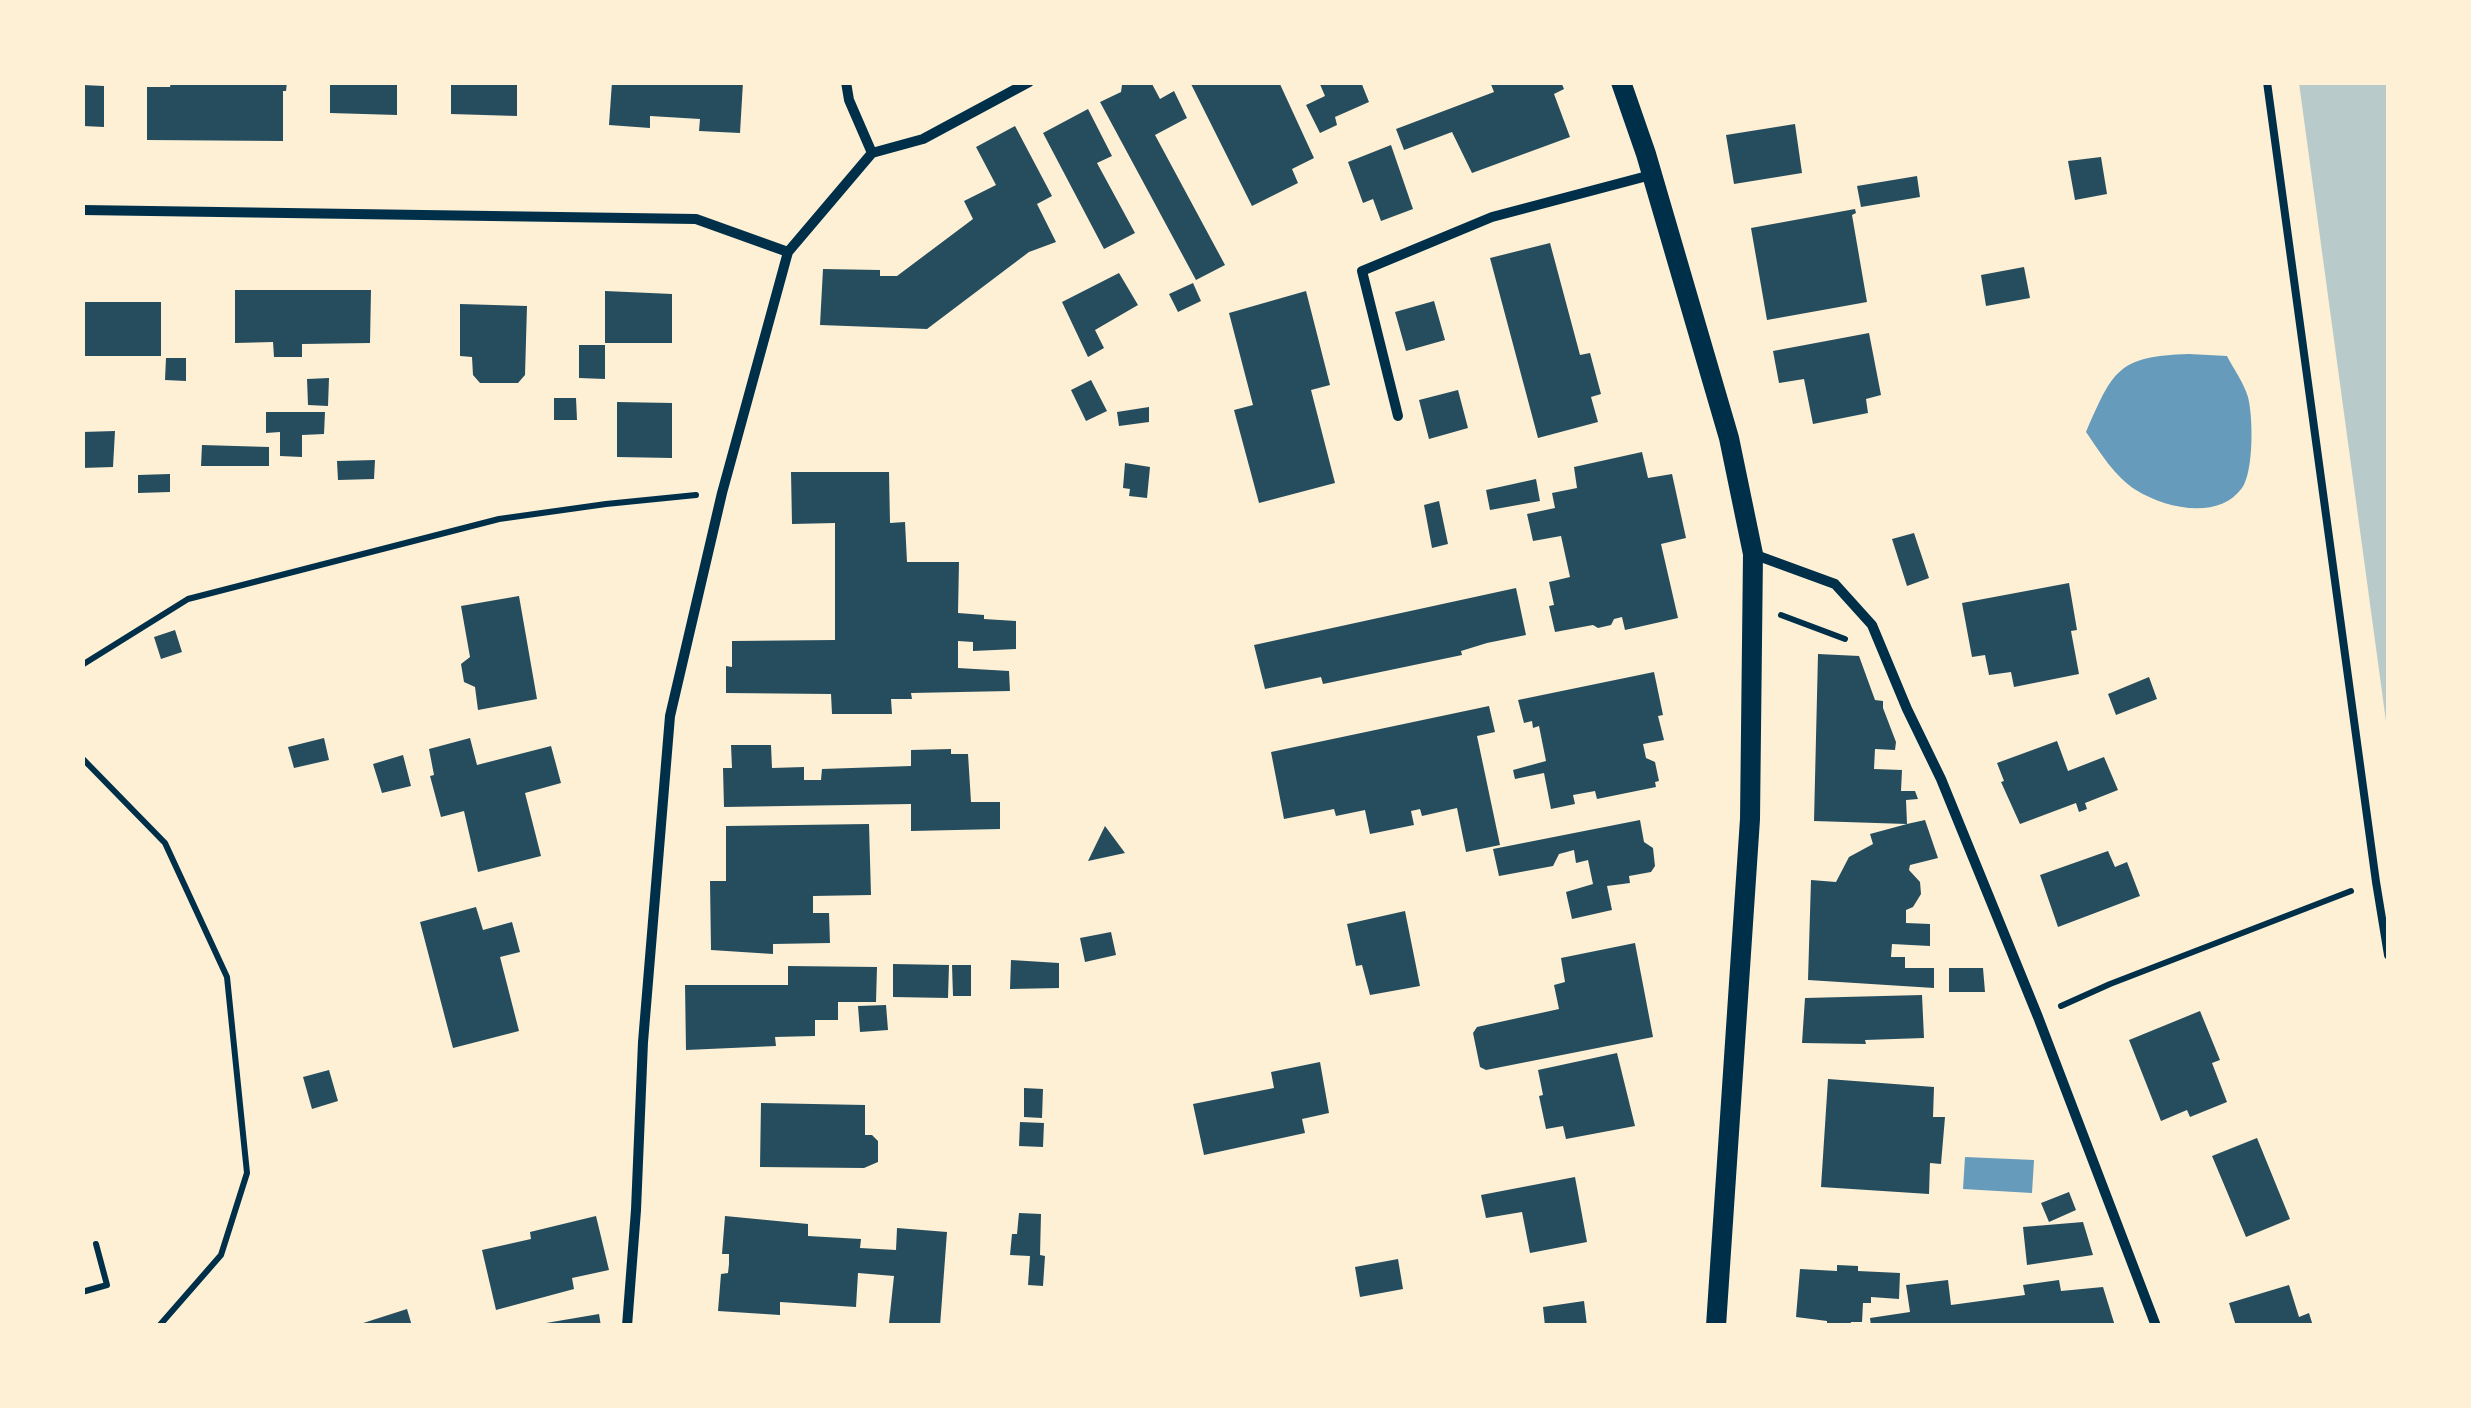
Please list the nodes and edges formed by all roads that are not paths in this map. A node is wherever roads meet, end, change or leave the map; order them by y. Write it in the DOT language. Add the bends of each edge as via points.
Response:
graph roads {
  1 [pos="846,82"];
  2 [pos="1030,82"];
  3 [pos="1621,82"];
  4 [pos="2267,82"];
  5 [pos="872,153"];
  6 [pos="1652,175"];
  7 [pos="82,210"];
  8 [pos="788,252"];
  9 [pos="1398,416"];
  10 [pos="1753,554"];
  11 [pos="2388,955"];
  12 [pos="627,1326"];
  13 [pos="1716,1326"];
  14 [pos="2156,1326"];
  1 -- 5 [label="street"];
  2 -- 5 [label="street" via="923,139"];
  3 -- 6 [label="main road"];
  4 -- 11 [label="lane"];
  5 -- 8 [label="street"];
  6 -- 9 [label="street" via="1492,217 1362,271"];
  6 -- 10 [label="main road" via="1729,438"];
  7 -- 8 [label="street" via="696,219"];
  8 -- 12 [label="street" via="670,716"];
  10 -- 13 [label="main road" via="1750,819"];
  10 -- 14 [label="street" via="1834,584 1872,625 2038,1017"];
}
